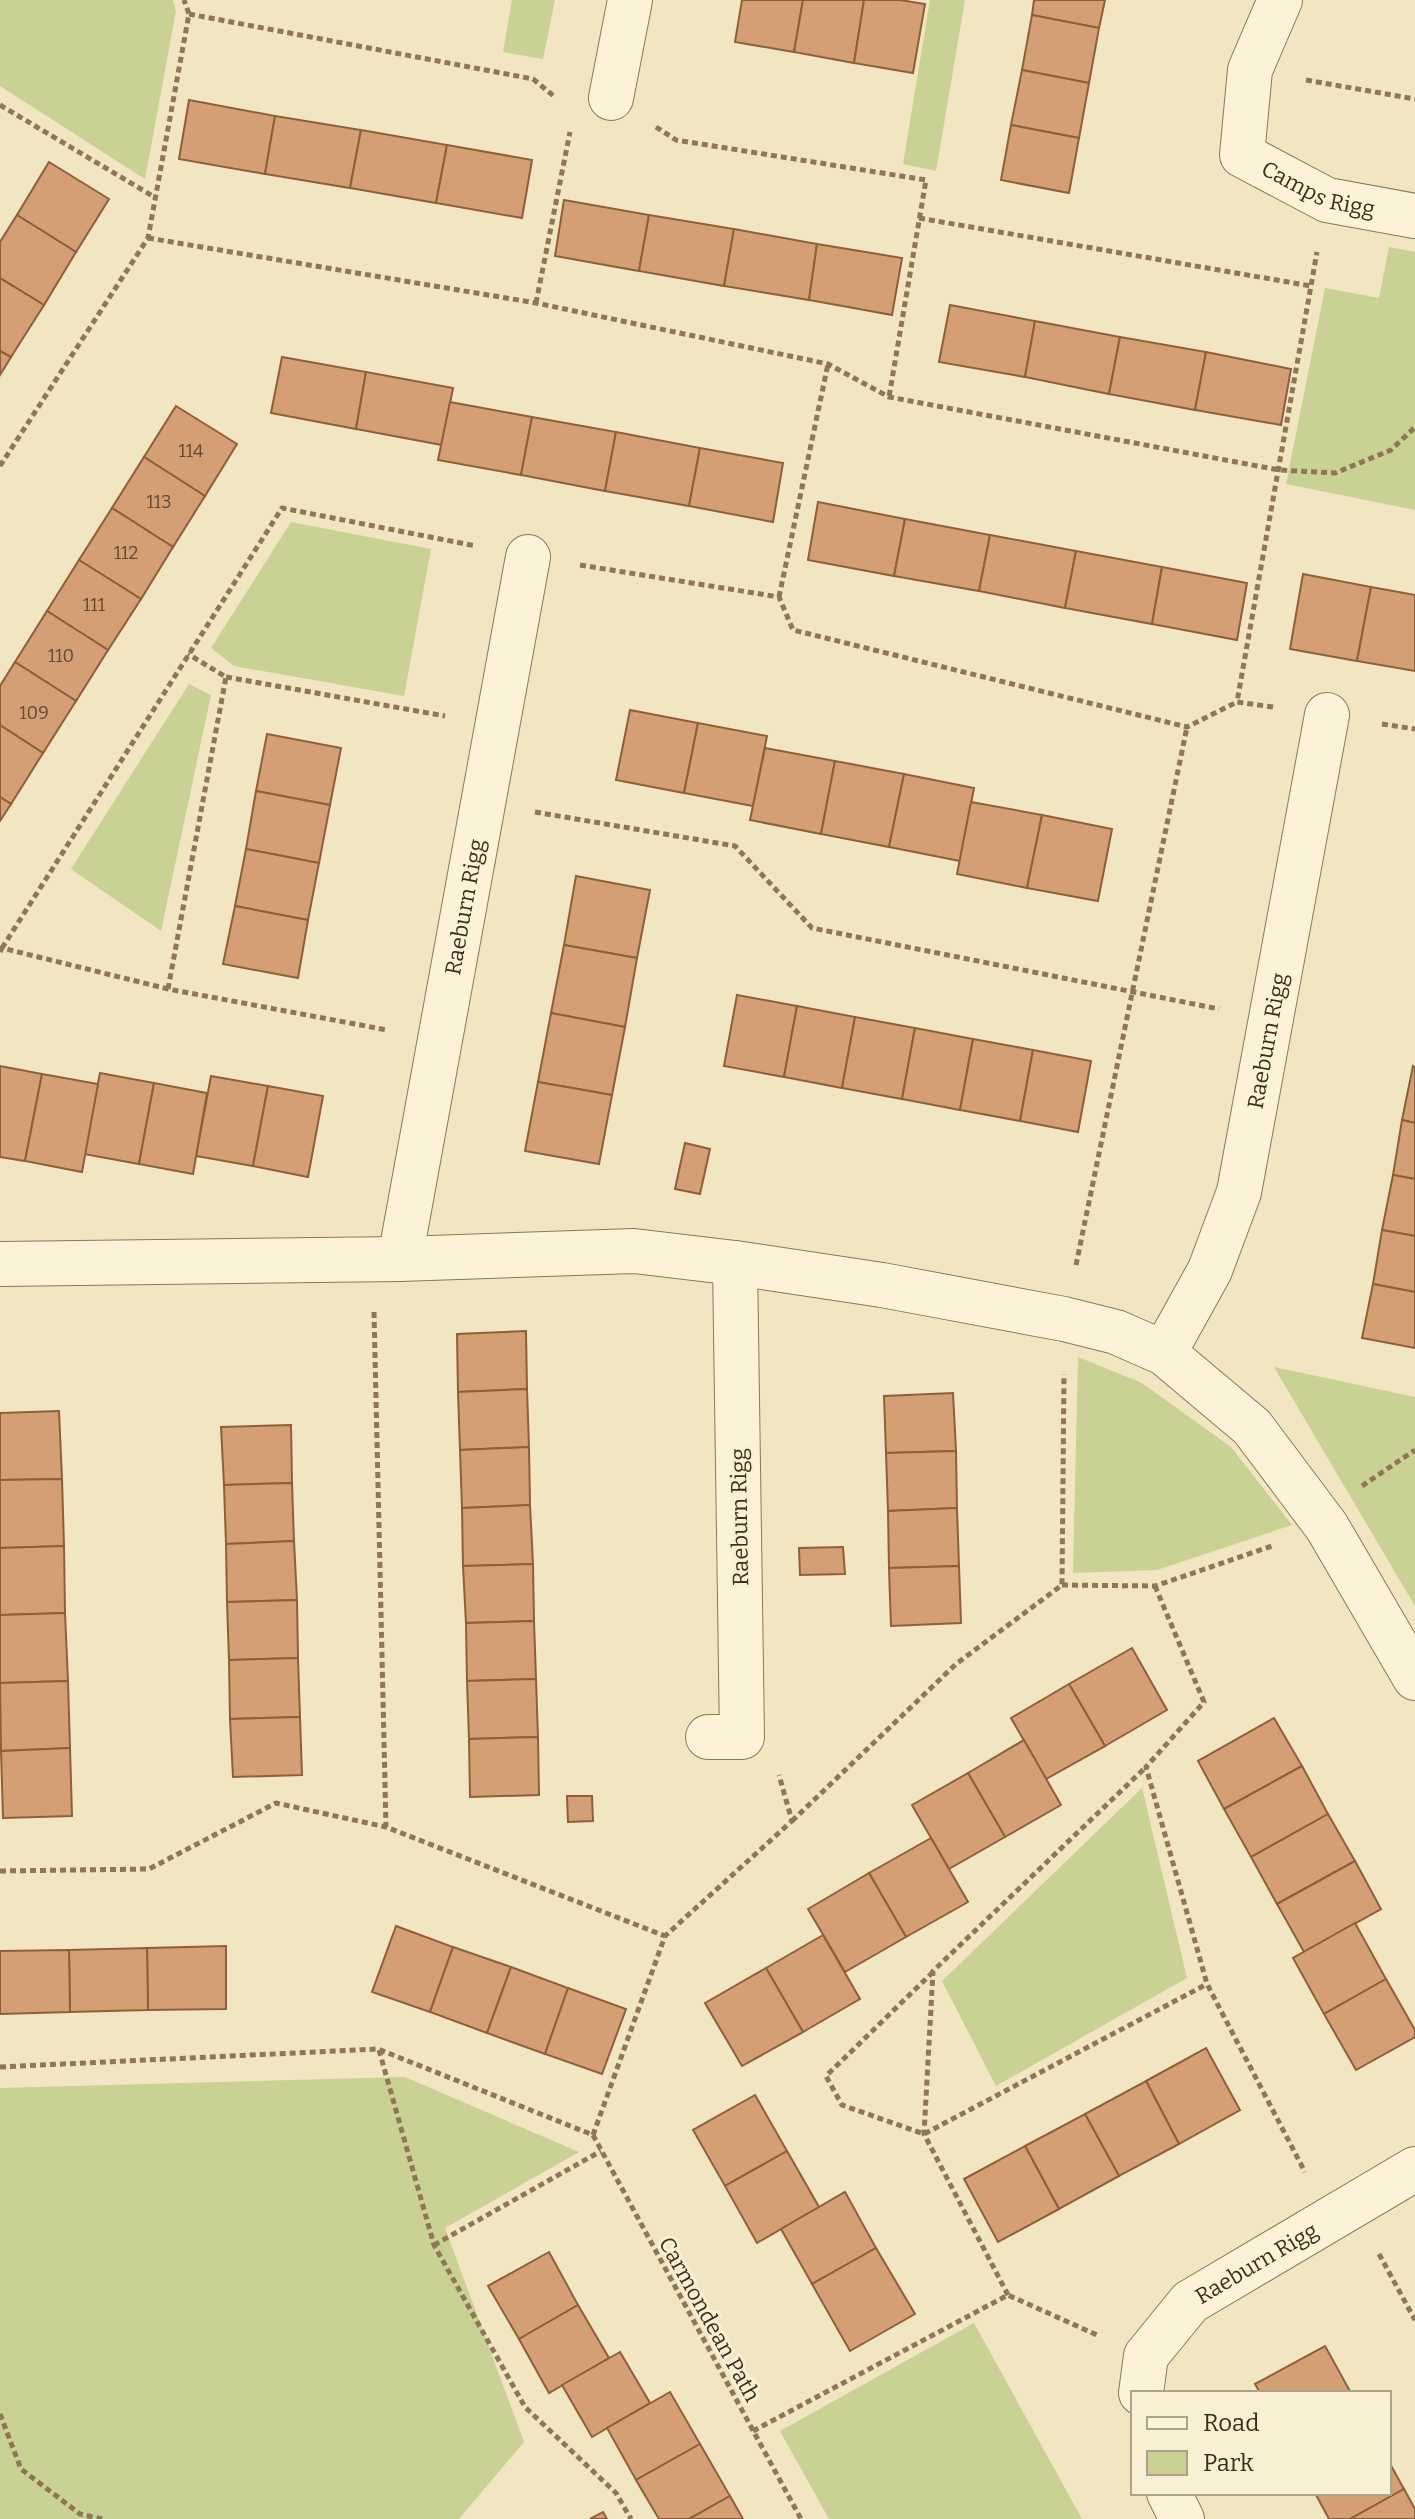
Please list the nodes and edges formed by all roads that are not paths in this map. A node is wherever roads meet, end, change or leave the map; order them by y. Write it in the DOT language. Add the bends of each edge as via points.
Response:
graph roads {
  1 [pos="630,0"];
  2 [pos="1280,0"];
  3 [pos="592,105"];
  4 [pos="1415,216"];
  5 [pos="528,557"];
  6 [pos="1327,715"];
  7 [pos="386,1259"];
  8 [pos="735,1263"];
  9 [pos="0,1264"];
  10 [pos="1164,1353"];
  11 [pos="1415,1678"];
  12 [pos="725,1737"];
  13 [pos="1415,2169"];
  14 [pos="1144,2375"];
  15 [pos="1170,2495"];
  16 [pos="1182,2519"];
  1 -- 3 [label="street"];
  2 -- 4 [label="street, Camps Rigg" via="1250,70 1242,155 1327,200"];
  5 -- 7 [label="street, Raeburn Rigg" via="439,1039"];
  6 -- 10 [label="street, Raeburn Rigg" via="1239,1192 1210,1270"];
  7 -- 8 [label="street" via="634,1251"];
  7 -- 9 [label="street"];
  8 -- 10 [label="street" via="1064,1319 1116,1332"];
  8 -- 12 [label="street, Raeburn Rigg"];
  10 -- 11 [label="street" via="1252,1427 1327,1527"];
  13 -- 14 [label="street, Raeburn Rigg" via="1190,2302"];
  15 -- 16 [label="street"];
}
